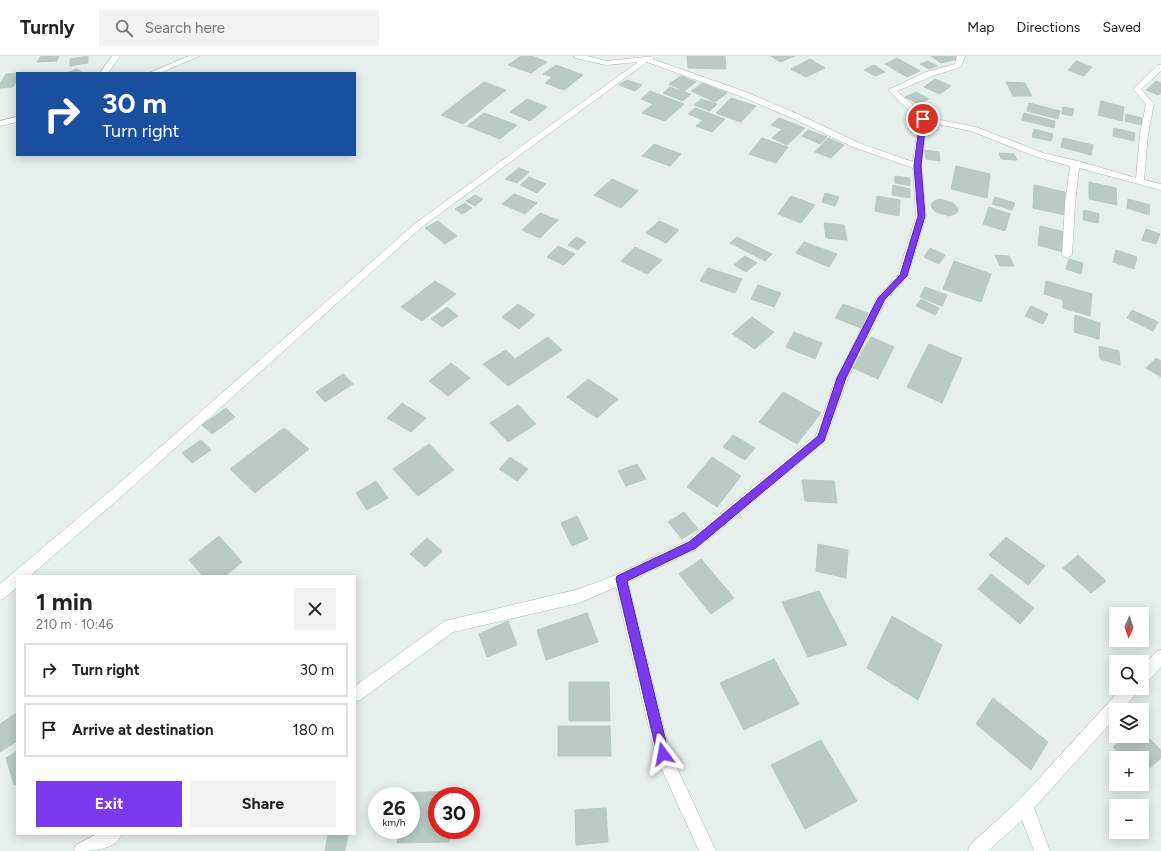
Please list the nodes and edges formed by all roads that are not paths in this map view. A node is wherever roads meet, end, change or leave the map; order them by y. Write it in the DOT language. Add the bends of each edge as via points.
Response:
graph roads {
  1 [pos="116,56"];
  2 [pos="196,56"];
  3 [pos="578,56"];
  4 [pos="961,56"];
  5 [pos="649,58"];
  6 [pos="1161,67"];
  7 [pos="105,72"];
  8 [pos="156,72"];
  9 [pos="16,119"];
  10 [pos="923,119"];
  11 [pos="0,124"];
  12 [pos="1075,163"];
  13 [pos="918,166"];
  14 [pos="1140,180"];
  15 [pos="1161,187"];
  16 [pos="1067,255"];
  17 [pos="21,575"];
  18 [pos="16,579"];
  19 [pos="621,579"];
  20 [pos="0,593"];
  21 [pos="1161,657"];
  22 [pos="1149,670"];
  23 [pos="356,693"];
  24 [pos="1126,695"];
  25 [pos="1025,806"];
  26 [pos="112,835"];
  27 [pos="82,851"];
  28 [pos="708,851"];
  29 [pos="976,851"];
  30 [pos="1042,851"];
  1 -- 7 [label="street"];
  2 -- 8 [label="street"];
  3 -- 5 [label="street" via="606,63"];
  4 -- 10 [label="street" via="958,65 892,90"];
  5 -- 13 [label="street" via="750,97 856,146"];
  5 -- 17 [label="street" via="420,224"];
  6 -- 14 [label="street" via="1137,88 1150,104 1144,134"];
  9 -- 11 [label="street"];
  10 -- 12 [label="street" via="973,129 1040,155"];
  10 -- 13 [label="street"];
  12 -- 14 [label="street"];
  12 -- 16 [label="street"];
  13 -- 19 [label="street" via="921,216 903,276 878,304 842,378 821,438 692,545"];
  14 -- 15 [label="street"];
  18 -- 20 [label="street"];
  19 -- 23 [label="street" via="579,596 450,626"];
  19 -- 28 [label="street" via="663,754"];
  21 -- 22 [label="street"];
  24 -- 25 [label="street"];
  25 -- 29 [label="street"];
  25 -- 30 [label="street"];
  26 -- 27 [label="street"];
}
